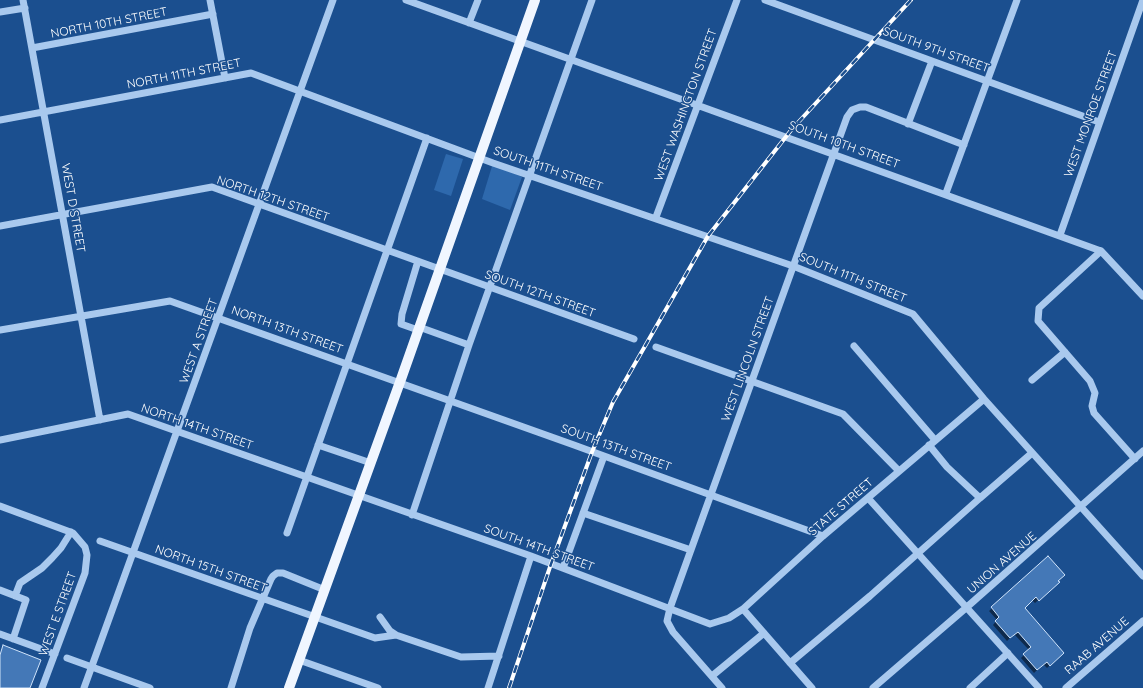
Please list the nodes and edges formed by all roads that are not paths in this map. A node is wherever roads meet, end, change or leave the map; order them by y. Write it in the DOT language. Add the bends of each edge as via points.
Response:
graph roads {
  1 [pos="24,0"];
  2 [pos="210,0"];
  3 [pos="333,0"];
  4 [pos="406,0"];
  5 [pos="478,0"];
  6 [pos="535,0"];
  7 [pos="592,0"];
  8 [pos="737,0"];
  9 [pos="765,0"];
  10 [pos="1017,0"];
  11 [pos="1134,0"];
  12 [pos="1143,2"];
  13 [pos="25,8"];
  14 [pos="0,12"];
  15 [pos="213,14"];
  16 [pos="469,23"];
  17 [pos="520,41"];
  18 [pos="32,48"];
  19 [pos="570,59"];
  20 [pos="932,61"];
  21 [pos="225,78"];
  22 [pos="987,81"];
  23 [pos="300,90"];
  24 [pos="698,105"];
  25 [pos="44,112"];
  26 [pos="0,120"];
  27 [pos="1099,122"];
  28 [pos="908,124"];
  29 [pos="427,138"];
  30 [pos="964,145"];
  31 [pos="833,153"];
  32 [pos="478,157"];
  33 [pos="531,175"];
  34 [pos="946,193"];
  35 [pos="260,204"];
  36 [pos="63,214"];
  37 [pos="656,217"];
  38 [pos="0,226"];
  39 [pos="1060,235"];
  40 [pos="388,250"];
  41 [pos="1101,251"];
  42 [pos="418,261"];
  43 [pos="793,266"];
  44 [pos="440,269"];
  45 [pos="491,287"];
  46 [pos="1143,296"];
  47 [pos="81,316"];
  48 [pos="219,318"];
  49 [pos="419,329"];
  50 [pos="0,330"];
  51 [pos="634,339"];
  52 [pos="470,345"];
  53 [pos="854,346"];
  54 [pos="656,347"];
  55 [pos="1065,352"];
  56 [pos="347,363"];
  57 [pos="751,380"];
  58 [pos="1032,380"];
  59 [pos="400,382"];
  60 [pos="984,399"];
  61 [pos="450,400"];
  62 [pos="100,420"];
  63 [pos="178,431"];
  64 [pos="0,440"];
  65 [pos="935,440"];
  66 [pos="318,445"];
  67 [pos="929,446"];
  68 [pos="1143,451"];
  69 [pos="1032,453"];
  70 [pos="604,456"];
  71 [pos="1135,459"];
  72 [pos="371,463"];
  73 [pos="899,471"];
  74 [pos="306,477"];
  75 [pos="710,495"];
  76 [pos="359,496"];
  77 [pos="868,498"];
  78 [pos="980,498"];
  79 [pos="0,506"];
  80 [pos="1080,508"];
  81 [pos="583,513"];
  82 [pos="412,515"];
  83 [pos="71,532"];
  84 [pos="288,533"];
  85 [pos="823,536"];
  86 [pos="100,541"];
  87 [pos="691,550"];
  88 [pos="134,553"];
  89 [pos="918,553"];
  90 [pos="531,556"];
  91 [pos="563,568"];
  92 [pos="1143,576"];
  93 [pos="0,590"];
  94 [pos="325,590"];
  95 [pos="15,596"];
  96 [pos="262,599"];
  97 [pos="670,608"];
  98 [pos="967,608"];
  99 [pos="743,609"];
  100 [pos="380,617"];
  101 [pos="315,618"];
  102 [pos="1143,621"];
  103 [pos="710,624"];
  104 [pos="764,633"];
  105 [pos="0,634"];
  106 [pos="396,635"];
  107 [pos="13,638"];
  108 [pos="1008,653"];
  109 [pos="55,654"];
  110 [pos="500,656"];
  111 [pos="67,658"];
  112 [pos="300,660"];
  113 [pos="790,663"];
  114 [pos="92,667"];
  115 [pos="712,676"];
  116 [pos="42,688"];
  117 [pos="84,688"];
  118 [pos="150,688"];
  119 [pos="231,688"];
  120 [pos="289,688"];
  121 [pos="378,688"];
  122 [pos="488,688"];
  123 [pos="722,688"];
  124 [pos="812,688"];
  125 [pos="873,688"];
  126 [pos="970,688"];
  127 [pos="1039,688"];
  128 [pos="1066,688"];
  1 -- 13 [label="street, WEST D STREET"];
  2 -- 15 [label="street"];
  3 -- 23 [label="street, WEST A STREET"];
  4 -- 16 [label="street"];
  5 -- 16 [label="street"];
  6 -- 17 [label="main road"];
  7 -- 19 [label="street"];
  8 -- 24 [label="street, WEST WASHINGTON STREET"];
  9 -- 20 [label="street, SOUTH 9TH STREET"];
  10 -- 22 [label="street"];
  11 -- 12 [label="street"];
  12 -- 27 [label="street, WEST MONROE STREET"];
  13 -- 14 [label="street"];
  13 -- 18 [label="street, WEST D STREET"];
  15 -- 18 [label="street, NORTH 10TH STREET"];
  15 -- 21 [label="street"];
  16 -- 17 [label="street"];
  17 -- 19 [label="street, SOUTH 10TH STREET"];
  17 -- 32 [label="main road"];
  18 -- 25 [label="street, WEST D STREET"];
  19 -- 24 [label="street, SOUTH 10TH STREET"];
  19 -- 33 [label="street"];
  20 -- 22 [label="street, SOUTH 9TH STREET"];
  20 -- 28 [label="street"];
  21 -- 23 [label="street, NORTH 11TH STREET" via="251,73"];
  21 -- 25 [label="street, NORTH 11TH STREET"];
  22 -- 27 [label="street, SOUTH 9TH STREET"];
  22 -- 30 [label="street"];
  23 -- 29 [label="street, NORTH 11TH STREET"];
  23 -- 35 [label="street, WEST A STREET"];
  24 -- 31 [label="street, SOUTH 10TH STREET"];
  24 -- 37 [label="street, WEST WASHINGTON STREET"];
  25 -- 26 [label="street, NORTH 11TH STREET"];
  25 -- 36 [label="street, WEST D STREET"];
  27 -- 39 [label="street, WEST MONROE STREET"];
  28 -- 30 [label="street"];
  28 -- 31 [label="street, WEST LINCOLN STREET" via="866,107 852,110"];
  29 -- 32 [label="street, NORTH 11TH STREET"];
  29 -- 40 [label="street"];
  30 -- 34 [label="street"];
  31 -- 34 [label="street, SOUTH 10TH STREET"];
  31 -- 43 [label="street, WEST LINCOLN STREET"];
  32 -- 33 [label="street, SOUTH 11TH STREET"];
  32 -- 44 [label="main road"];
  33 -- 37 [label="street, SOUTH 11TH STREET"];
  33 -- 45 [label="street"];
  34 -- 39 [label="street, SOUTH 10TH STREET"];
  35 -- 36 [label="street, NORTH 12TH STREET" via="212,187"];
  35 -- 40 [label="street, NORTH 12TH STREET"];
  35 -- 48 [label="street, WEST A STREET"];
  36 -- 38 [label="street, NORTH 12TH STREET"];
  36 -- 47 [label="street, WEST D STREET"];
  37 -- 43 [label="street, SOUTH 11TH STREET"];
  39 -- 41 [label="street, SOUTH 10TH STREET"];
  40 -- 42 [label="street, NORTH 12TH STREET"];
  40 -- 56 [label="street"];
  41 -- 46 [label="street, SOUTH 10TH STREET"];
  41 -- 55 [label="street" via="1039,308 1038,321"];
  42 -- 44 [label="street, NORTH 12TH STREET"];
  42 -- 49 [label="street" via="401,324"];
  43 -- 57 [label="street, WEST LINCOLN STREET"];
  43 -- 60 [label="street, SOUTH 11TH STREET" via="913,314"];
  44 -- 45 [label="street, SOUTH 12TH STREET"];
  44 -- 49 [label="main road"];
  45 -- 51 [label="street, SOUTH 12TH STREET"];
  45 -- 52 [label="street"];
  47 -- 48 [label="street, NORTH 13TH STREET" via="170,301"];
  47 -- 50 [label="street, NORTH 13TH STREET"];
  47 -- 62 [label="street, WEST D STREET"];
  48 -- 56 [label="street, NORTH 13TH STREET"];
  48 -- 63 [label="street, WEST A STREET"];
  49 -- 52 [label="street"];
  49 -- 59 [label="main road"];
  52 -- 61 [label="street"];
  53 -- 65 [label="street"];
  54 -- 57 [label="street"];
  55 -- 58 [label="street"];
  55 -- 71 [label="street" via="1090,381 1095,393 1092,406 1094,412"];
  56 -- 59 [label="street, NORTH 13TH STREET"];
  56 -- 66 [label="street"];
  57 -- 73 [label="street" via="843,414"];
  57 -- 75 [label="street, WEST LINCOLN STREET"];
  59 -- 61 [label="street, SOUTH 13TH STREET"];
  59 -- 72 [label="main road"];
  60 -- 65 [label="street, STATE STREET"];
  60 -- 69 [label="street, SOUTH 11TH STREET"];
  61 -- 70 [label="street, SOUTH 13TH STREET"];
  61 -- 82 [label="street"];
  62 -- 63 [label="street, NORTH 14TH STREET" via="128,414"];
  62 -- 64 [label="street, NORTH 14TH STREET"];
  63 -- 74 [label="street, NORTH 14TH STREET"];
  63 -- 88 [label="street, WEST A STREET"];
  65 -- 67 [label="street, STATE STREET"];
  66 -- 72 [label="street"];
  66 -- 74 [label="street"];
  67 -- 73 [label="street, STATE STREET"];
  67 -- 78 [label="street" via="972,493"];
  68 -- 71 [label="street, UNION AVENUE"];
  69 -- 78 [label="street"];
  69 -- 80 [label="street, SOUTH 11TH STREET"];
  70 -- 75 [label="street, SOUTH 13TH STREET"];
  70 -- 81 [label="street"];
  71 -- 80 [label="street, UNION AVENUE"];
  72 -- 76 [label="main road"];
  73 -- 77 [label="street, STATE STREET"];
  74 -- 76 [label="street, NORTH 14TH STREET"];
  74 -- 84 [label="street"];
  75 -- 85 [label="street, SOUTH 13TH STREET"];
  75 -- 87 [label="street, WEST LINCOLN STREET"];
  76 -- 82 [label="street, SOUTH 14TH STREET"];
  76 -- 94 [label="main road"];
  77 -- 85 [label="street, STATE STREET"];
  77 -- 89 [label="street"];
  78 -- 89 [label="street"];
  79 -- 83 [label="street"];
  80 -- 92 [label="street, SOUTH 11TH STREET"];
  80 -- 98 [label="street, UNION AVENUE"];
  81 -- 87 [label="street"];
  81 -- 91 [label="street"];
  82 -- 90 [label="street, SOUTH 14TH STREET"];
  83 -- 95 [label="street" via="52,558 20,583"];
  83 -- 109 [label="street, WEST E STREET" via="85,547 85,573"];
  85 -- 99 [label="street, STATE STREET"];
  86 -- 88 [label="street, NORTH 15TH STREET"];
  87 -- 97 [label="street, WEST LINCOLN STREET"];
  88 -- 96 [label="street, NORTH 15TH STREET"];
  88 -- 114 [label="street, WEST A STREET"];
  89 -- 98 [label="street"];
  89 -- 113 [label="street"];
  90 -- 91 [label="street, SOUTH 14TH STREET"];
  90 -- 110 [label="street"];
  91 -- 97 [label="street, SOUTH 14TH STREET"];
  93 -- 95 [label="street"];
  94 -- 96 [label="street" via="283,573 277,573 270,579"];
  94 -- 101 [label="main road"];
  95 -- 107 [label="street" via="26,600"];
  96 -- 101 [label="street, NORTH 15TH STREET"];
  96 -- 119 [label="street"];
  97 -- 103 [label="street, SOUTH 14TH STREET"];
  97 -- 115 [label="street" via="667,621 673,632"];
  98 -- 108 [label="street"];
  98 -- 125 [label="street, UNION AVENUE"];
  99 -- 103 [label="street, STATE STREET" via="730,618"];
  99 -- 104 [label="street"];
  100 -- 106 [label="street"];
  101 -- 106 [label="street, NORTH 15TH STREET" via="375,638"];
  101 -- 112 [label="main road"];
  102 -- 128 [label="street, RAAB AVENUE"];
  104 -- 113 [label="street"];
  104 -- 115 [label="street"];
  105 -- 107 [label="street"];
  106 -- 110 [label="street" via="461,657"];
  107 -- 109 [label="street"];
  108 -- 126 [label="street"];
  108 -- 127 [label="street"];
  109 -- 116 [label="street, WEST E STREET"];
  110 -- 122 [label="street"];
  111 -- 114 [label="street"];
  112 -- 120 [label="main road"];
  112 -- 121 [label="street"];
  113 -- 124 [label="street"];
  114 -- 117 [label="street, WEST A STREET"];
  114 -- 118 [label="street"];
  115 -- 123 [label="street"];
}
